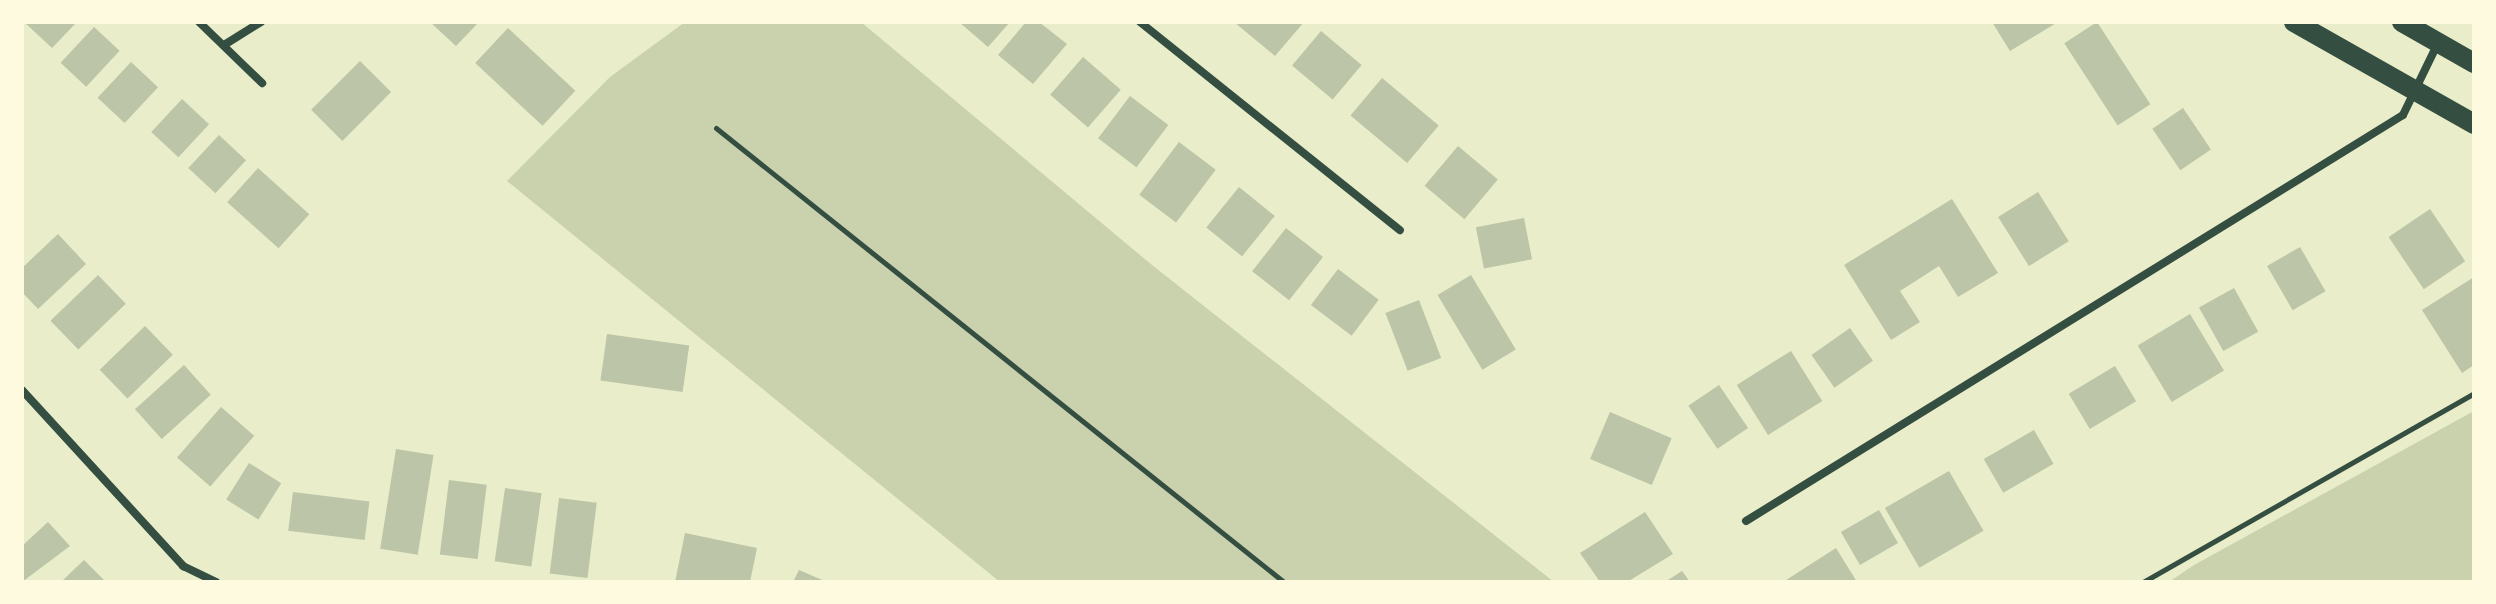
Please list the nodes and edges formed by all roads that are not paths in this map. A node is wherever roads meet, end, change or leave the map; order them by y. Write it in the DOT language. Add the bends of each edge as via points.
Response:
graph roads {
  1 [pos="199,22"];
  2 [pos="261,22"];
  3 [pos="1140,22"];
  4 [pos="2294,22"];
  5 [pos="2402,22"];
  6 [pos="2438,42"];
  7 [pos="224,45"];
  8 [pos="2474,63"];
  9 [pos="262,83"];
  10 [pos="2417,91"];
  11 [pos="2474,124"];
  12 [pos="1400,230"];
  13 [pos="22,390"];
  14 [pos="1746,521"];
  15 [pos="216,582"];
  1 -- 7 [label="street"];
  2 -- 7 [label="street"];
  3 -- 12 [label="street"];
  4 -- 10 [label="main road"];
  5 -- 6 [label="main road"];
  6 -- 8 [label="main road"];
  6 -- 10 [label="street"];
  7 -- 9 [label="street"];
  10 -- 11 [label="main road"];
  10 -- 14 [label="street" via="2403,115"];
  13 -- 15 [label="street" via="183,566"];
}
